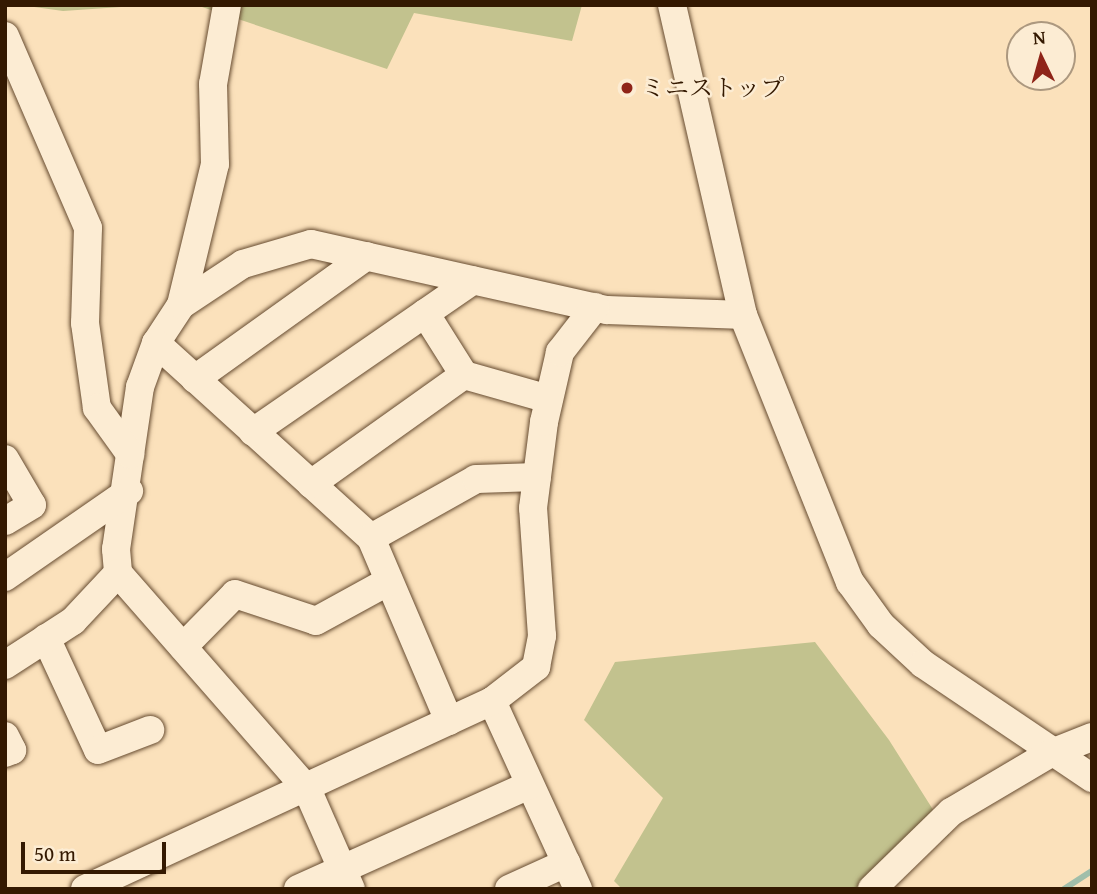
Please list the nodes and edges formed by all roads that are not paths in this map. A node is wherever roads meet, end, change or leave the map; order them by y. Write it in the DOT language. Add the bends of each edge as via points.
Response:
graph roads {
  1 [pos="227,5"];
  2 [pos="672,5"];
  3 [pos="5,36"];
  4 [pos="367,256"];
  5 [pos="473,280"];
  6 [pos="181,305"];
  7 [pos="595,307"];
  8 [pos="425,313"];
  9 [pos="744,315"];
  10 [pos="156,343"];
  11 [pos="464,375"];
  12 [pos="195,379"];
  13 [pos="549,399"];
  14 [pos="253,432"];
  15 [pos="130,454"];
  16 [pos="5,459"];
  17 [pos="537,477"];
  18 [pos="311,484"];
  19 [pos="129,491"];
  20 [pos="5,521"];
  21 [pos="371,538"];
  22 [pos="118,573"];
  23 [pos="5,577"];
  24 [pos="389,581"];
  25 [pos="47,638"];
  26 [pos="183,647"];
  27 [pos="5,665"];
  28 [pos="492,701"];
  29 [pos="449,721"];
  30 [pos="150,730"];
  31 [pos="5,736"];
  32 [pos="1092,737"];
  33 [pos="5,753"];
  34 [pos="1049,754"];
  35 [pos="1092,778"];
  36 [pos="530,785"];
  37 [pos="307,789"];
  38 [pos="566,863"];
  39 [pos="347,879"];
  40 [pos="119,882"];
  41 [pos="85,889"];
  42 [pos="298,889"];
  43 [pos="509,889"];
  44 [pos="578,889"];
  45 [pos="872,889"];
  1 -- 6 [label="street" via="213,84 215,164"];
  2 -- 9 [label="street"];
  3 -- 15 [label="street" via="88,228 85,323 97,408"];
  4 -- 5 [label="street"];
  4 -- 6 [label="street" via="311,244 243,264"];
  4 -- 12 [label="street"];
  5 -- 7 [label="street"];
  5 -- 8 [label="street"];
  6 -- 10 [label="street"];
  7 -- 9 [label="street"];
  7 -- 13 [label="street" via="560,352"];
  8 -- 11 [label="street"];
  8 -- 14 [label="street"];
  9 -- 34 [label="street" via="850,582 881,625 923,664"];
  10 -- 12 [label="street"];
  10 -- 15 [label="street" via="141,387"];
  11 -- 13 [label="street"];
  11 -- 18 [label="street"];
  12 -- 14 [label="street"];
  13 -- 17 [label="street"];
  14 -- 18 [label="street"];
  15 -- 19 [label="street"];
  16 -- 20 [label="street" via="32,505"];
  17 -- 21 [label="street" via="476,479"];
  17 -- 28 [label="street" via="533,508 542,636 536,667"];
  18 -- 21 [label="street"];
  19 -- 22 [label="street" via="116,549"];
  19 -- 23 [label="street"];
  21 -- 24 [label="street"];
  22 -- 25 [label="street" via="73,621"];
  22 -- 26 [label="street"];
  24 -- 26 [label="street" via="316,621 235,594"];
  24 -- 29 [label="street"];
  25 -- 27 [label="street"];
  25 -- 30 [label="street" via="98,750"];
  26 -- 37 [label="street"];
  28 -- 29 [label="street"];
  28 -- 36 [label="street"];
  29 -- 37 [label="street"];
  31 -- 33 [label="street" via="12,750"];
  32 -- 34 [label="street"];
  34 -- 35 [label="street"];
  34 -- 45 [label="street" via="951,812"];
  36 -- 38 [label="street"];
  36 -- 39 [label="street"];
  37 -- 39 [label="street"];
  37 -- 40 [label="street"];
  38 -- 43 [label="street"];
  38 -- 44 [label="street"];
  39 -- 42 [label="street"];
  40 -- 41 [label="street"];
}
